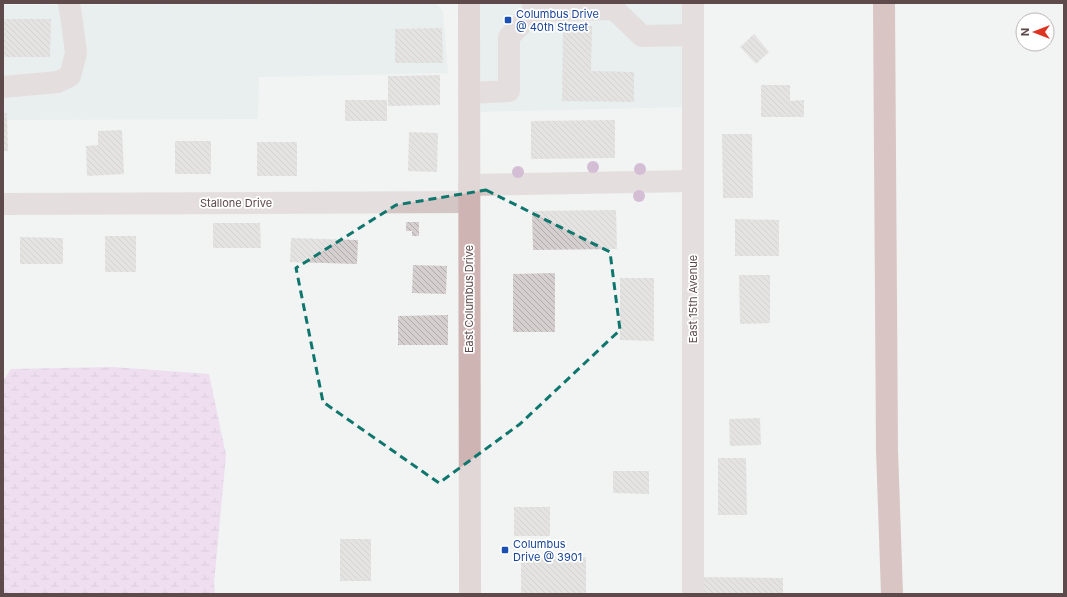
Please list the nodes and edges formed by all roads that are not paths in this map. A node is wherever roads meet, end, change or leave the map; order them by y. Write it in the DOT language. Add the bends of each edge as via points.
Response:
graph roads {
  1 [pos="69,3"];
  2 [pos="469,3"];
  3 [pos="693,3"];
  4 [pos="884,4"];
  5 [pos="614,6"];
  6 [pos="533,7"];
  7 [pos="693,35"];
  8 [pos="3,87"];
  9 [pos="469,93"];
  10 [pos="693,181"];
  11 [pos="469,194"];
  12 [pos="3,204"];
  13 [pos="470,594"];
  14 [pos="693,594"];
  15 [pos="892,594"];
  1 -- 8 [label="street" via="76,53 70,76 58,82"];
  2 -- 9 [label="main road, East Columbus Drive"];
  3 -- 7 [label="street, East 15th Avenue"];
  4 -- 15 [label="highway" via="888,450"];
  5 -- 6 [label="street"];
  5 -- 7 [label="street" via="642,36"];
  6 -- 9 [label="street" via="509,37 509,91"];
  7 -- 10 [label="street, East 15th Avenue"];
  9 -- 11 [label="main road, East Columbus Drive"];
  10 -- 11 [label="street, Stallone Drive"];
  10 -- 14 [label="street, East 15th Avenue"];
  11 -- 12 [label="street, Stallone Drive"];
  11 -- 13 [label="main road, East Columbus Drive"];
}
